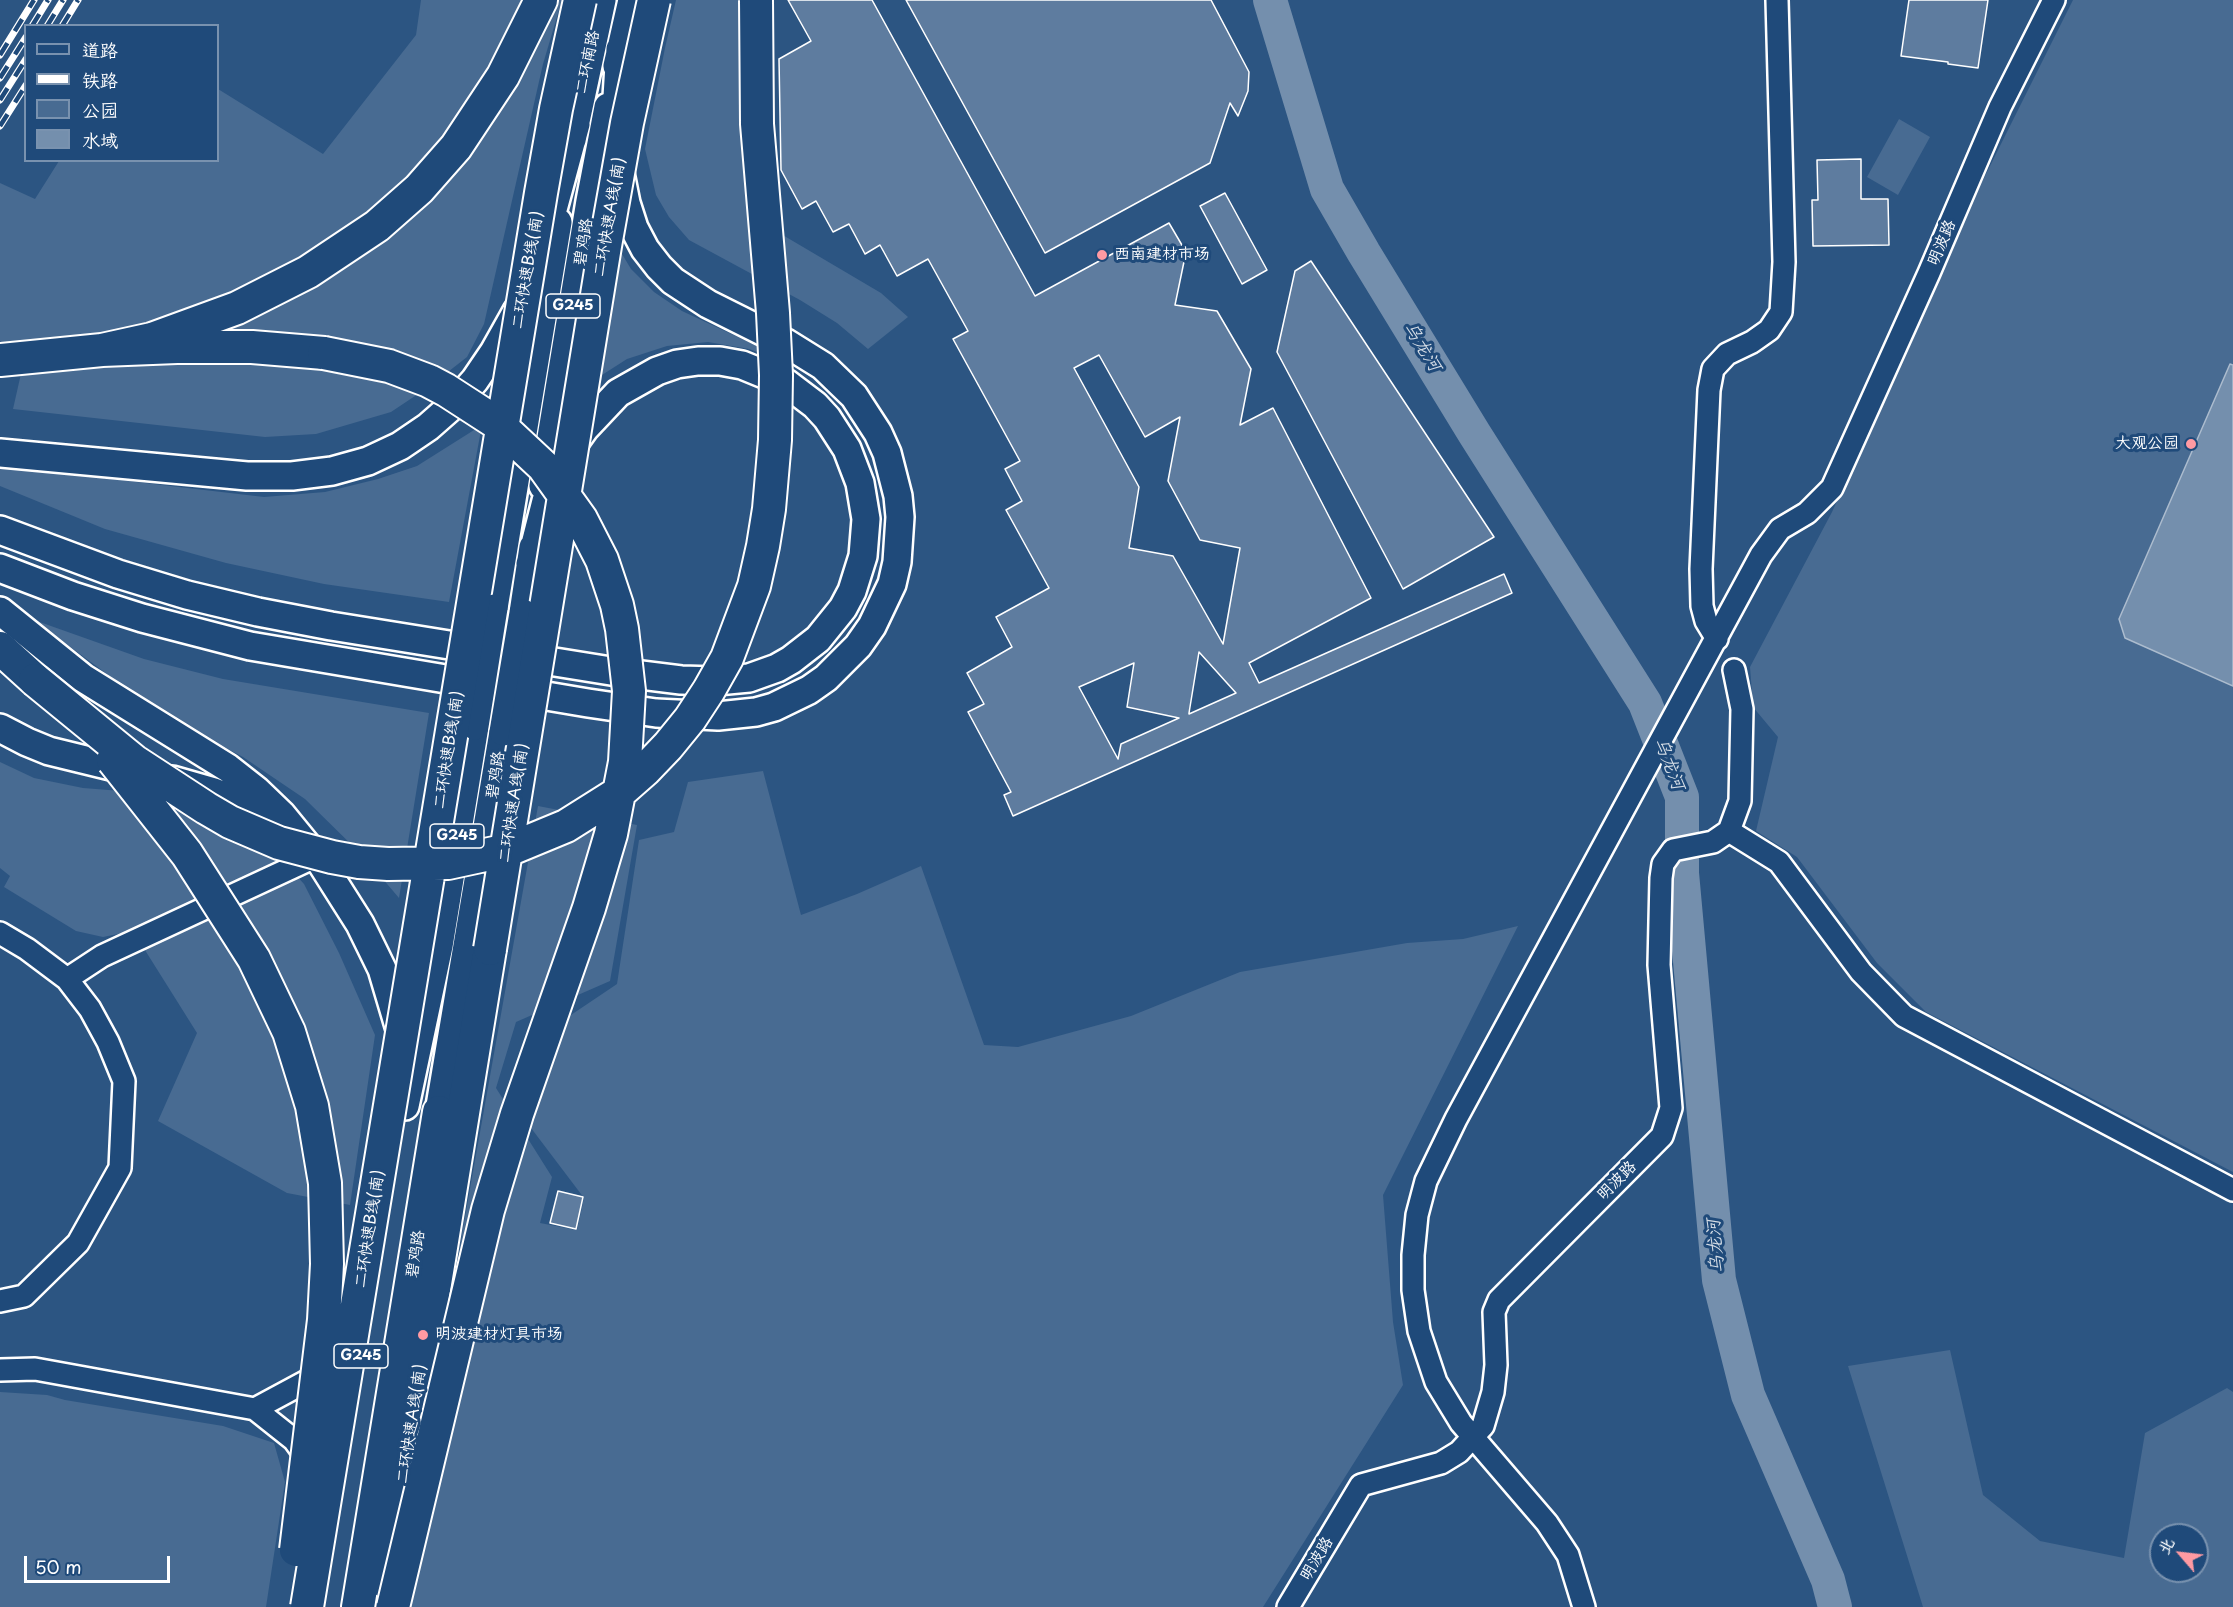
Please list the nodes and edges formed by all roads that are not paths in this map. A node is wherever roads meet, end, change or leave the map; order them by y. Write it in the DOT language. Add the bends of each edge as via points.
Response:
graph roads {
  1 [pos="541,0"];
  2 [pos="580,0"];
  3 [pos="602,0"];
  4 [pos="632,0"];
  5 [pos="654,0"];
  6 [pos="756,0"];
  7 [pos="1777,0"];
  8 [pos="2054,0"];
  9 [pos="620,49"];
  10 [pos="576,124"];
  11 [pos="102,350"];
  12 [pos="0,360"];
  13 [pos="0,453"];
  14 [pos="0,530"];
  15 [pos="530,564"];
  16 [pos="0,568"];
  17 [pos="0,611"];
  18 [pos="1717,639"];
  19 [pos="0,648"];
  20 [pos="1734,670"];
  21 [pos="35,680"];
  22 [pos="0,728"];
  23 [pos="1721,837"];
  24 [pos="313,851"];
  25 [pos="0,933"];
  26 [pos="67,979"];
  27 [pos="405,1106"];
  28 [pos="439,1112"];
  29 [pos="2233,1190"];
  30 [pos="0,1301"];
  31 [pos="365,1336"];
  32 [pos="0,1370"];
  33 [pos="255,1410"];
  34 [pos="1473,1438"];
  35 [pos="338,1499"];
  36 [pos="289,1607"];
  37 [pos="307,1607"];
  38 [pos="321,1607"];
  39 [pos="358,1607"];
  40 [pos="382,1607"];
  41 [pos="393,1607"];
  42 [pos="1288,1607"];
  43 [pos="1584,1607"];
  1 -- 11 [label="highway" via="503,76 461,139 419,189 377,226 308,272 237,308 172,333"];
  2 -- 37 [label="highway, 二环快速B线(南), bridge" via="539,203"];
  3 -- 10 [label="main road, 二环南路 / G245"];
  4 -- 9 [label="main road, 二环南路 / G245"];
  5 -- 40 [label="highway, 二环快速A线(南), bridge" via="605,246"];
  6 -- 21 [label="highway, bridge" via="758,124 776,375 773,474 765,537 754,586 727,658 690,719 645,770 620,792 566,826 508,850 448,863 359,862 279,843 230,822 134,761"];
  7 -- 18 [label="street" via="1784,262 1781,312 1769,330 1727,354 1713,369 1701,569 1706,621"];
  8 -- 18 [label="street, 明波路" via="2000,107 1832,488 1806,513 1780,529 1761,555"];
  9 -- 15 [label="main road, 碧鸡路 / G245" via="590,201"];
  9 -- 16 [label="main road" via="620,173 634,228 645,249 690,294 823,366 854,396 887,453 900,517 899,551 892,584 858,646 826,678 792,699 756,712 718,716 634,710 250,646 125,613"];
  10 -- 13 [label="main road" via="546,236 511,322 475,380 453,405 400,446 332,471 292,476 247,476"];
  10 -- 27 [label="main road, 碧鸡路 / G245, bridge" via="440,939"];
  11 -- 12 [label="highway"];
  11 -- 41 [label="highway, bridge" via="203,346 301,350 369,361 429,381 497,423 556,483 592,539 617,605 629,691 625,762 615,816 589,908 488,1210"];
  14 -- 15 [label="main road" via="118,574 258,612 628,674 717,681 749,678 791,660 818,639 843,608 863,556 866,519 860,483 847,449 827,418 786,383 764,372 720,361 677,364 657,370 618,393 585,428 566,457 546,501"];
  15 -- 28 [label="main road, 碧鸡路 / G245, bridge"];
  17 -- 24 [label="main road" via="90,682 242,779 282,815"];
  18 -- 34 [label="street" via="1451,1128 1426,1181 1413,1255 1419,1331 1436,1382"];
  19 -- 21 [label="highway"];
  20 -- 23 [label="street" via="1742,710 1740,801"];
  21 -- 36 [label="highway, bridge" via="121,770 199,870 267,983 306,1081 325,1183 327,1264 324,1320"];
  22 -- 24 [label="main road" via="71,758 214,792 262,814"];
  23 -- 29 [label="street" via="1779,862 1861,972 1904,1016"];
  23 -- 34 [label="street, 明波路" via="1673,850 1663,864 1659,965 1671,1108 1662,1136 1500,1300 1494,1312 1496,1365 1492,1392 1483,1426"];
  24 -- 26 [label="street" via="102,956"];
  24 -- 27 [label="main road" via="360,924 390,992 406,1061"];
  25 -- 26 [label="street"];
  26 -- 30 [label="street" via="90,1009 124,1081 120,1168 78,1243 24,1296"];
  27 -- 31 [label="highway, 碧鸡路 / G245"];
  28 -- 39 [label="highway, 碧鸡路 / G245"];
  31 -- 33 [label="street" via="307,1381"];
  31 -- 35 [label="highway, 碧鸡路 / G245"];
  32 -- 33 [label="street" via="35,1369"];
  33 -- 35 [label="street" via="294,1440"];
  34 -- 42 [label="street, 明波路" via="1441,1463 1361,1485"];
  34 -- 43 [label="street" via="1547,1523 1568,1555"];
  35 -- 38 [label="highway, 碧鸡路 / G245"];
}
